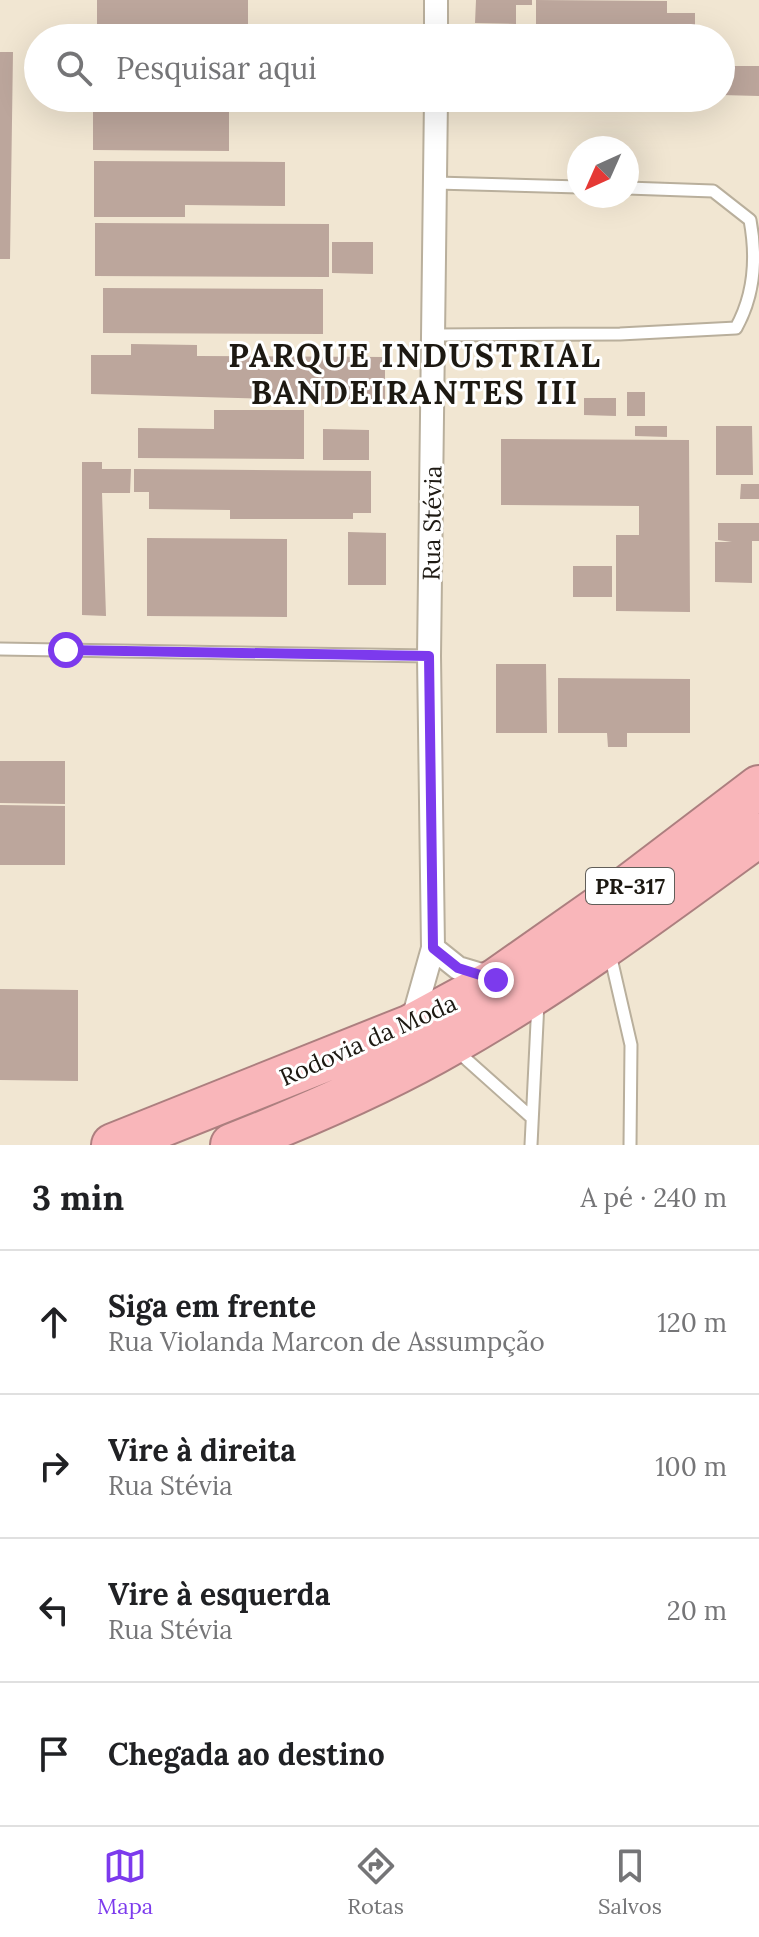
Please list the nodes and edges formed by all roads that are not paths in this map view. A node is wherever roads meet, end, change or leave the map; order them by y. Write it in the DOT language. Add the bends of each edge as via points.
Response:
graph roads {
  1 [pos="436,0"];
  2 [pos="436,24"];
  3 [pos="436,112"];
  4 [pos="436,183"];
  5 [pos="567,187"];
  6 [pos="639,188"];
  7 [pos="436,335"];
  8 [pos="0,649"];
  9 [pos="429,656"];
  10 [pos="759,787"];
  11 [pos="759,835"];
  12 [pos="608,946"];
  13 [pos="433,948"];
  14 [pos="496,980"];
  15 [pos="539,991"];
  16 [pos="411,1026"];
  17 [pos="450,1044"];
  18 [pos="531,1117"];
  19 [pos="113,1145"];
  20 [pos="232,1145"];
  21 [pos="531,1145"];
  22 [pos="630,1145"];
  1 -- 2 [label="street"];
  3 -- 4 [label="street, Rua Stévia"];
  4 -- 5 [label="lane"];
  4 -- 7 [label="street, Rua Stévia"];
  6 -- 7 [label="lane" via="713,191 750,220 757,254 747,309 736,328"];
  7 -- 9 [label="street, Rua Stévia"];
  8 -- 9 [label="lane"];
  9 -- 13 [label="street, Rua Stévia"];
  10 -- 14 [label="highway, Rodovia da Moda / PR-317"];
  11 -- 12 [label="highway, Rodovia da Moda / PR-317"];
  12 -- 15 [label="highway, Rodovia da Moda / PR-317"];
  12 -- 22 [label="lane" via="631,1045"];
  13 -- 14 [label="street" via="458,968"];
  13 -- 16 [label="street, Rua Stévia"];
  14 -- 16 [label="highway, Rodovia da Moda / PR-317"];
  15 -- 17 [label="highway, Rodovia da Moda / PR-317"];
  15 -- 18 [label="lane"];
  16 -- 19 [label="highway, Rodovia da Moda / PR-317"];
  17 -- 18 [label="lane"];
  17 -- 20 [label="highway, Rodovia da Moda / PR-317"];
  18 -- 21 [label="lane"];
}
